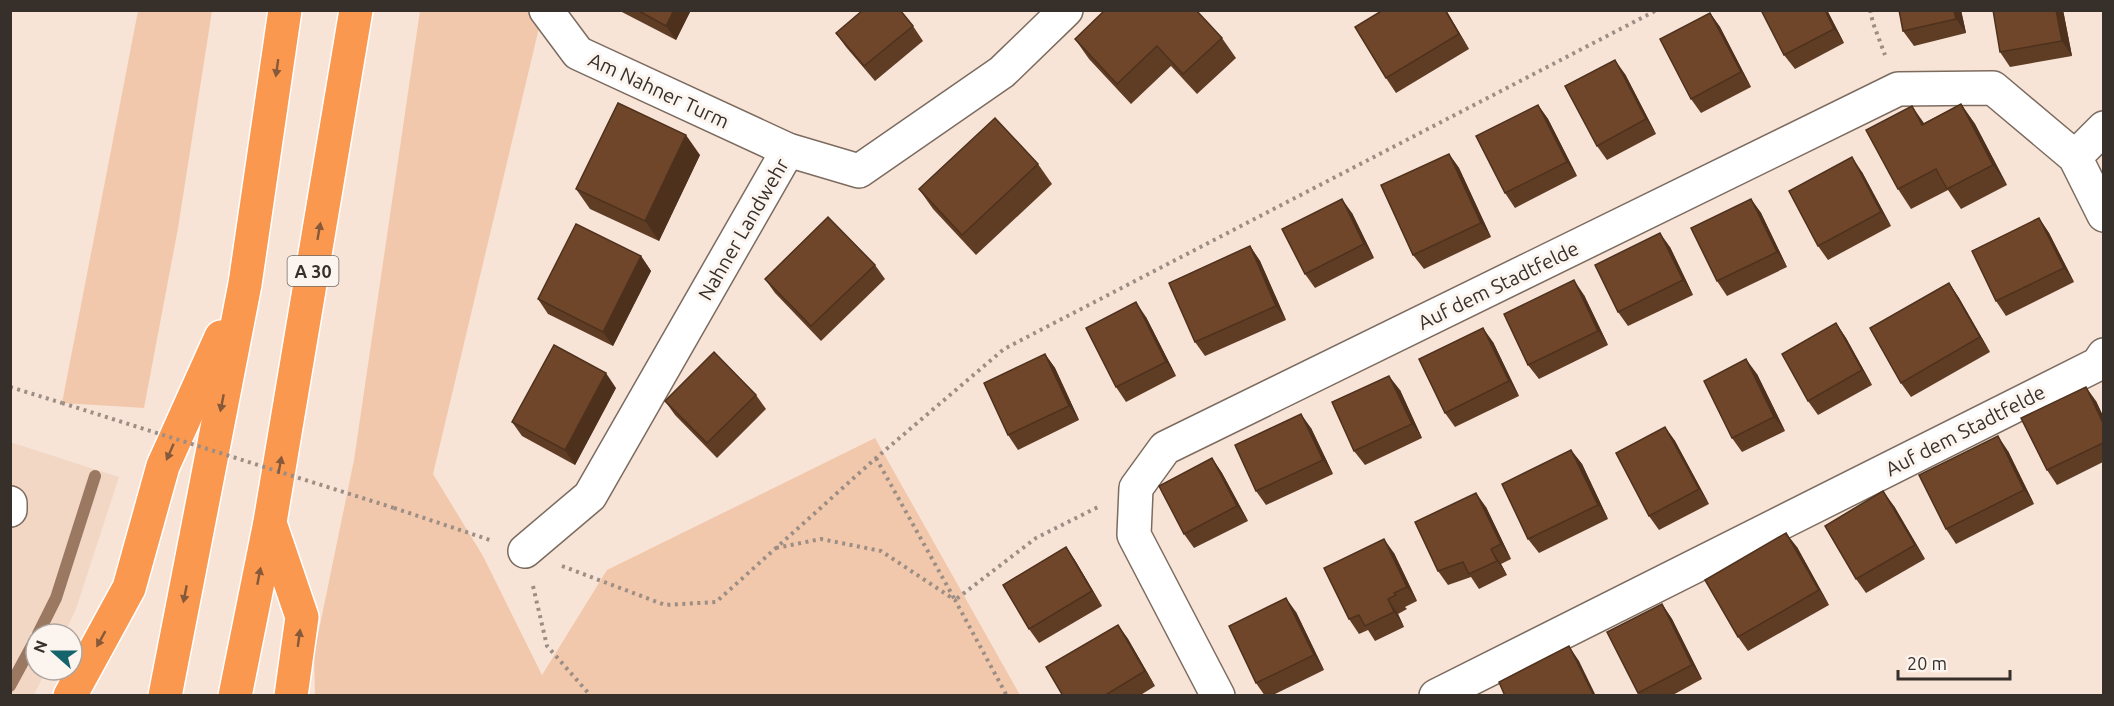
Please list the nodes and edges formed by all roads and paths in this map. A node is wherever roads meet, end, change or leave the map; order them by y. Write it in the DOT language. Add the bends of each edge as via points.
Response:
graph roads {
  1 [pos="285,10"];
  2 [pos="356,10"];
  3 [pos="546,10"];
  4 [pos="1066,10"];
  5 [pos="1658,10"];
  6 [pos="1870,10"];
  7 [pos="1898,89"];
  8 [pos="2103,128"];
  9 [pos="788,150"];
  10 [pos="2075,157"];
  11 [pos="2103,215"];
  12 [pos="245,284"];
  13 [pos="2103,354"];
  14 [pos="10,387"];
  15 [pos="876,458"];
  16 [pos="1136,488"];
  17 [pos="10,503"];
  18 [pos="10,510"];
  19 [pos="270,522"];
  20 [pos="775,549"];
  21 [pos="525,551"];
  22 [pos="955,600"];
  23 [pos="70,696"];
  24 [pos="165,696"];
  25 [pos="235,696"];
  26 [pos="291,696"];
  27 [pos="591,696"];
  28 [pos="1007,696"];
  29 [pos="1218,696"];
  30 [pos="1436,696"];
  1 -- 12 [label="highway, one-way"];
  19 -- 2 [label="highway, A 30, one-way"];
  3 -- 9 [label="street, Am Nahner Turm" via="578,53"];
  4 -- 9 [label="street, Nahner Landwehr" via="1002,72 859,171"];
  5 -- 15 [label="path" via="1004,349"];
  6 -- 7 [label="path"];
  7 -- 10 [label="street, Auf dem Stadtfelde" via="1993,88"];
  7 -- 16 [label="street, Auf dem Stadtfelde" via="1165,448"];
  8 -- 10 [label="street"];
  9 -- 21 [label="street, Nahner Landwehr" via="590,496"];
  10 -- 11 [label="street, Auf dem Stadtfelde"];
  12 -- 23 [label="highway, one-way" via="163,466 129,588"];
  12 -- 24 [label="highway, one-way"];
  13 -- 30 [label="street, Auf dem Stadtfelde" via="2098,364"];
  14 -- 21 [label="path, bridge"];
  15 -- 20 [label="path"];
  15 -- 22 [label="path"];
  16 -- 22 [label="path" via="1036,538"];
  16 -- 29 [label="street" via="1134,535"];
  17 -- 18 [label="street"];
  25 -- 19 [label="highway, A 30, one-way"];
  26 -- 19 [label="highway, one-way" via="302,617"];
  20 -- 21 [label="path" via="716,602 665,604"];
  20 -- 22 [label="path" via="821,539 881,550"];
  21 -- 27 [label="path" via="547,646"];
  22 -- 28 [label="path"];
}
